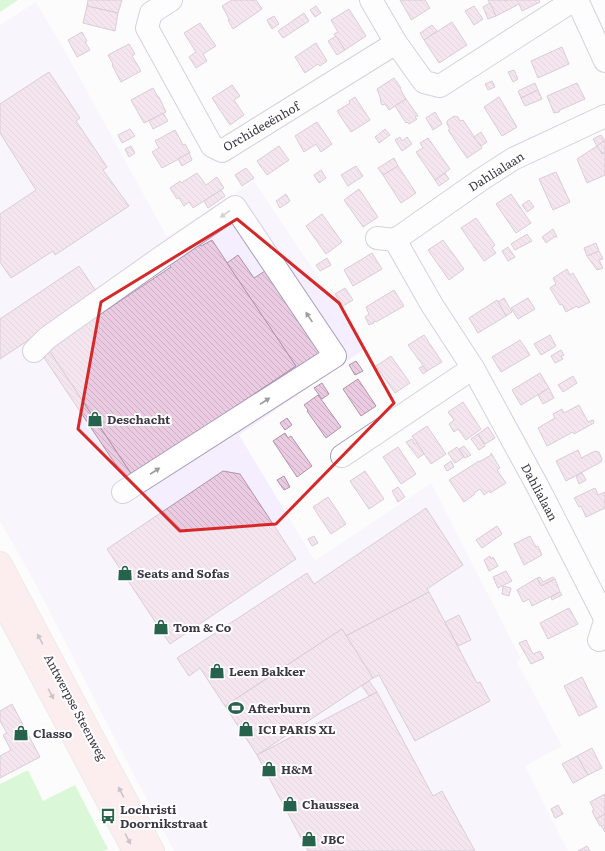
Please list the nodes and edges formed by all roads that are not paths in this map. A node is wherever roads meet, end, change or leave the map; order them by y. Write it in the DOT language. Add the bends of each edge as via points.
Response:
graph roads {
  1 [pos="171,0"];
  2 [pos="371,0"];
  3 [pos="574,0"];
  4 [pos="578,0"];
  5 [pos="396,43"];
  6 [pos="605,61"];
  7 [pos="605,116"];
  8 [pos="34,351"];
  9 [pos="473,368"];
  10 [pos="342,456"];
  11 [pos="123,492"];
  12 [pos="0,563"];
  13 [pos="0,598"];
  14 [pos="14,623"];
  15 [pos="603,626"];
  16 [pos="134,851"];
  17 [pos="153,851"];
  1 -- 5 [label="street, Orchideeënhof" via="151,13 147,28 212,146 222,151"];
  2 -- 5 [label="street"];
  3 -- 5 [label="street" via="440,86 424,82"];
  4 -- 6 [label="street"];
  7 -- 9 [label="street, Dahlialaan" via="513,159 386,239"];
  11 -- 8 [label="street, one-way" via="335,356 235,208 124,283 47,338"];
  9 -- 10 [label="street"];
  9 -- 15 [label="street, Dahlialaan" via="538,487"];
  12 -- 14 [label="main road, Antwerpse Steenweg"];
  13 -- 14 [label="main road, Antwerpse Steenweg"];
  14 -- 16 [label="main road, Antwerpse Steenweg, one-way"];
  17 -- 14 [label="main road, Antwerpse Steenweg, one-way"];
}
